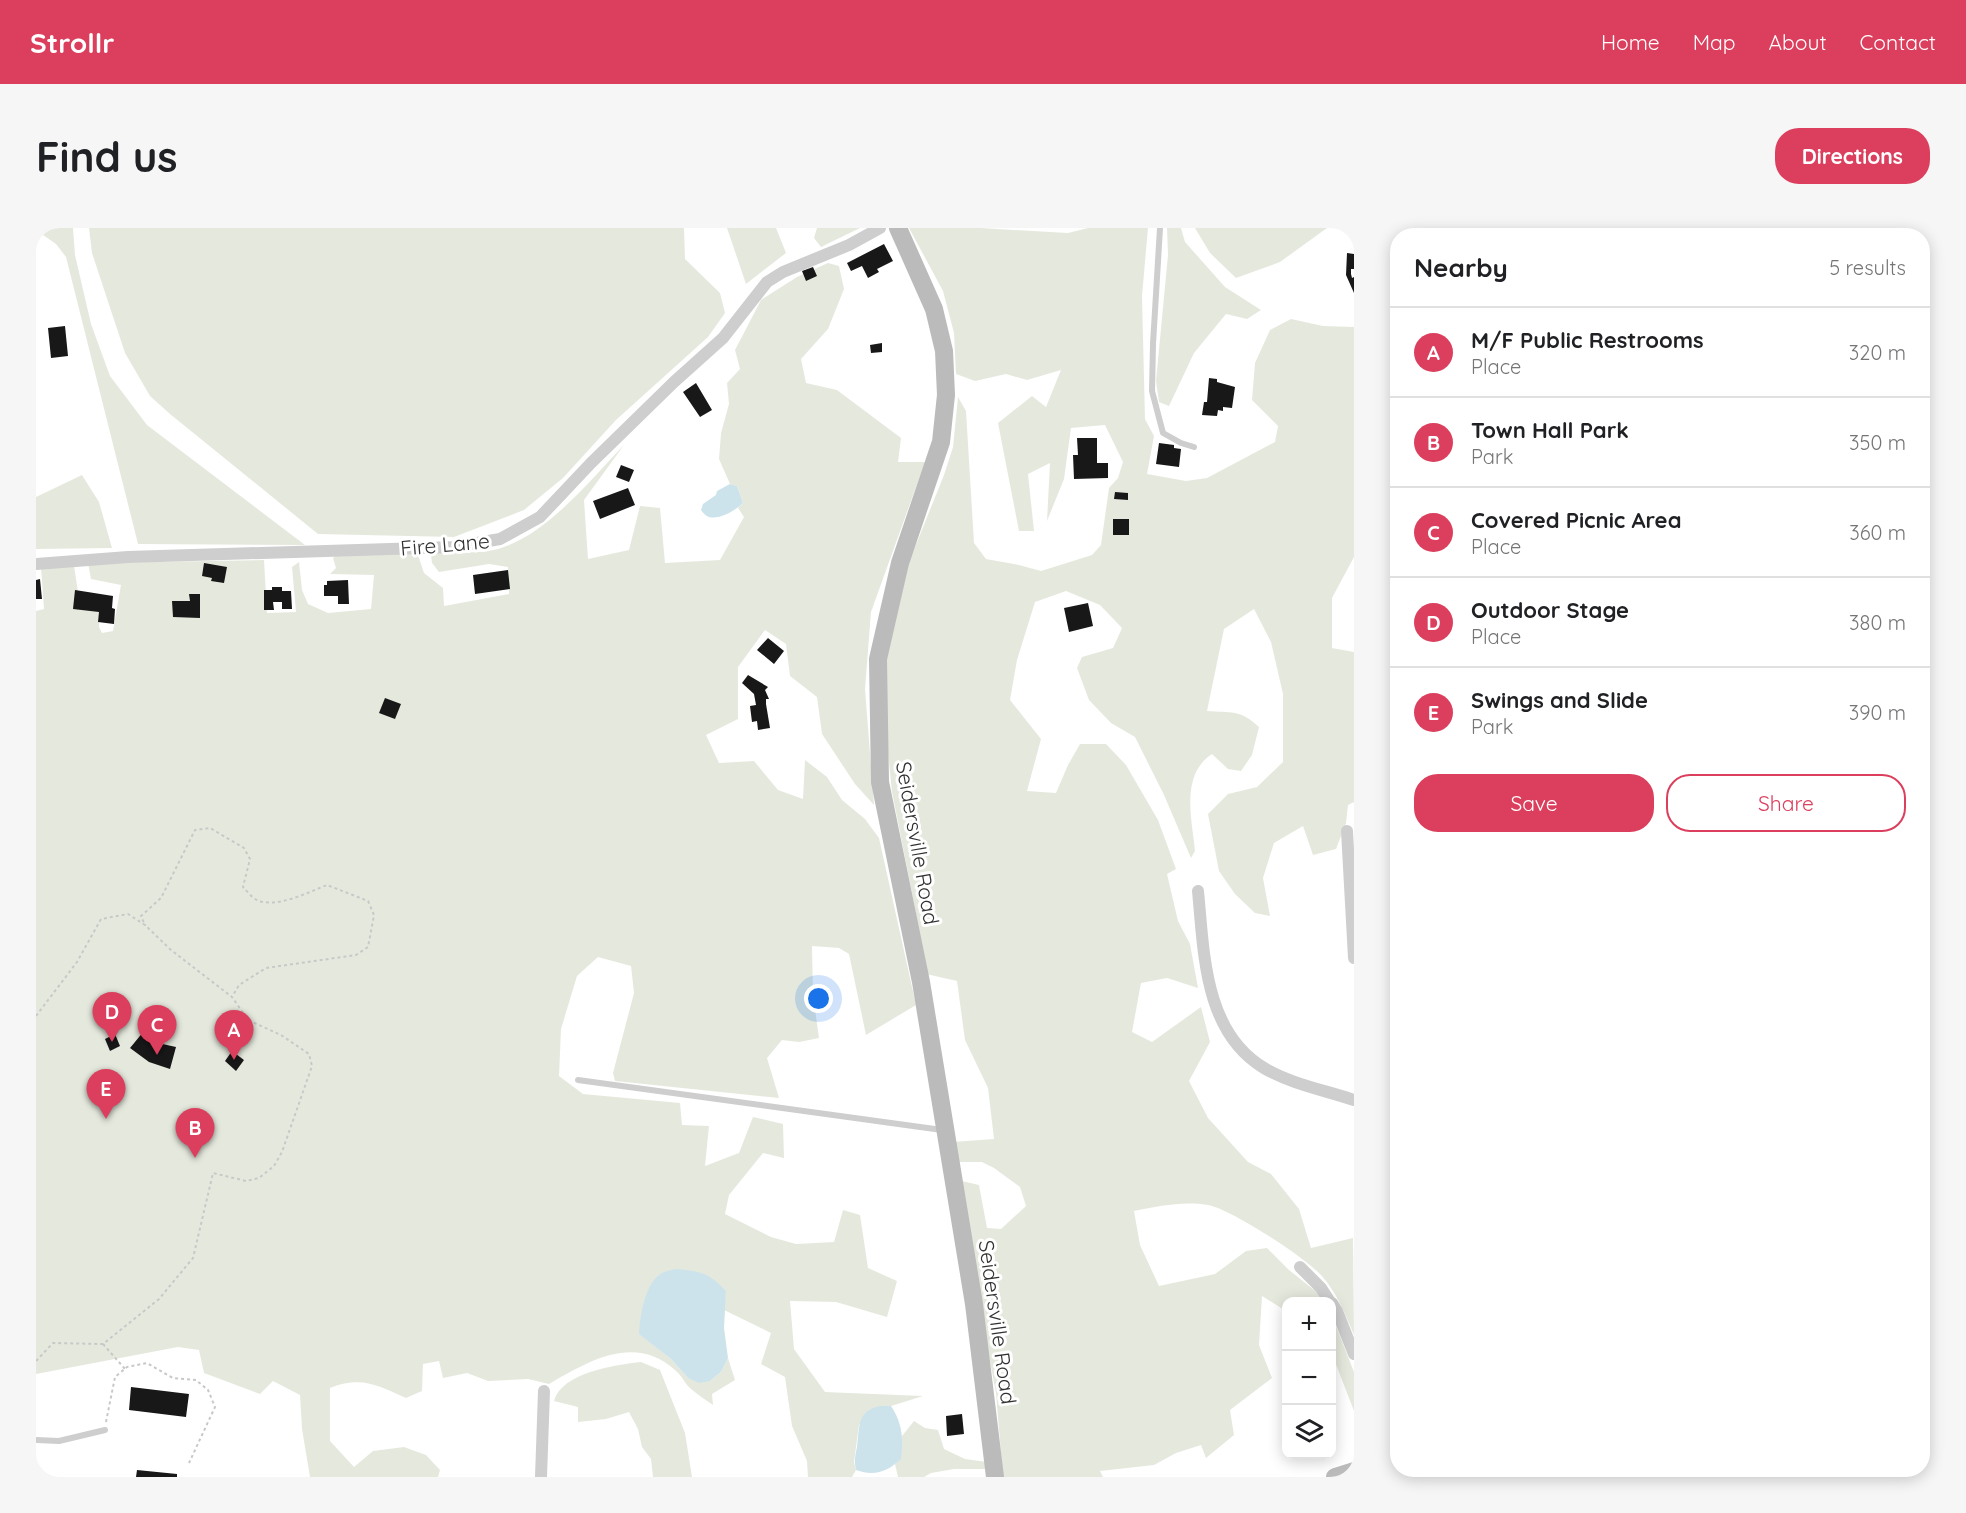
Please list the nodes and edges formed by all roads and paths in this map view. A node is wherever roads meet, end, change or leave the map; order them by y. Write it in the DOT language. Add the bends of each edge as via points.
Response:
graph roads {
  1 [pos="880,228"];
  2 [pos="898,228"];
  3 [pos="1160,228"];
  4 [pos="1194,447"];
  5 [pos="36,564"];
  6 [pos="1347,831"];
  7 [pos="1198,891"];
  8 [pos="145,925"];
  9 [pos="1354,958"];
  10 [pos="231,997"];
  11 [pos="36,1016"];
  12 [pos="578,1080"];
  13 [pos="1354,1100"];
  14 [pos="946,1131"];
  15 [pos="1300,1267"];
  16 [pos="1328,1297"];
  17 [pos="1336,1310"];
  18 [pos="103,1344"];
  19 [pos="1354,1354"];
  20 [pos="36,1361"];
  21 [pos="125,1369"];
  22 [pos="544,1391"];
  23 [pos="105,1430"];
  24 [pos="36,1440"];
  25 [pos="189,1463"];
  26 [pos="1354,1471"];
  27 [pos="541,1477"];
  28 [pos="995,1477"];
  29 [pos="1335,1477"];
  1 -- 5 [label="street, Fire Lane" via="767,282 723,338 540,516 500,539 454,547 128,557"];
  2 -- 14 [label="street, Seidersville Road" via="934,309 944,351 946,395 941,442 900,563 878,659 880,782 921,982"];
  3 -- 4 [label="lane" via="1152,391 1163,433"];
  6 -- 9 [label="street"];
  7 -- 13 [label="street" via="1209,978 1219,1018 1234,1043 1263,1067 1284,1078"];
  8 -- 10 [label="path"];
  8 -- 10 [label="path" via="141,916 161,897 195,830 210,828 244,848 250,859 243,887 257,900 296,898 327,885 368,901 374,915 368,947 356,955 266,968 239,985"];
  8 -- 11 [label="path" via="128,914 101,919 77,962"];
  10 -- 18 [label="path" via="248,1020 309,1054 312,1066 285,1144 274,1166 260,1178 246,1181 213,1173 193,1258 159,1299"];
  12 -- 14 [label="lane"];
  14 -- 28 [label="street, Seidersville Road" via="974,1304"];
  15 -- 16 [label="street"];
  17 -- 19 [label="street"];
  18 -- 20 [label="path" via="53,1343"];
  18 -- 21 [label="path"];
  21 -- 23 [label="path" via="115,1377"];
  21 -- 25 [label="path" via="147,1363 173,1378 196,1380 208,1390 215,1407"];
  22 -- 27 [label="street"];
  23 -- 24 [label="lane" via="59,1441"];
  26 -- 29 [label="street"];
}
